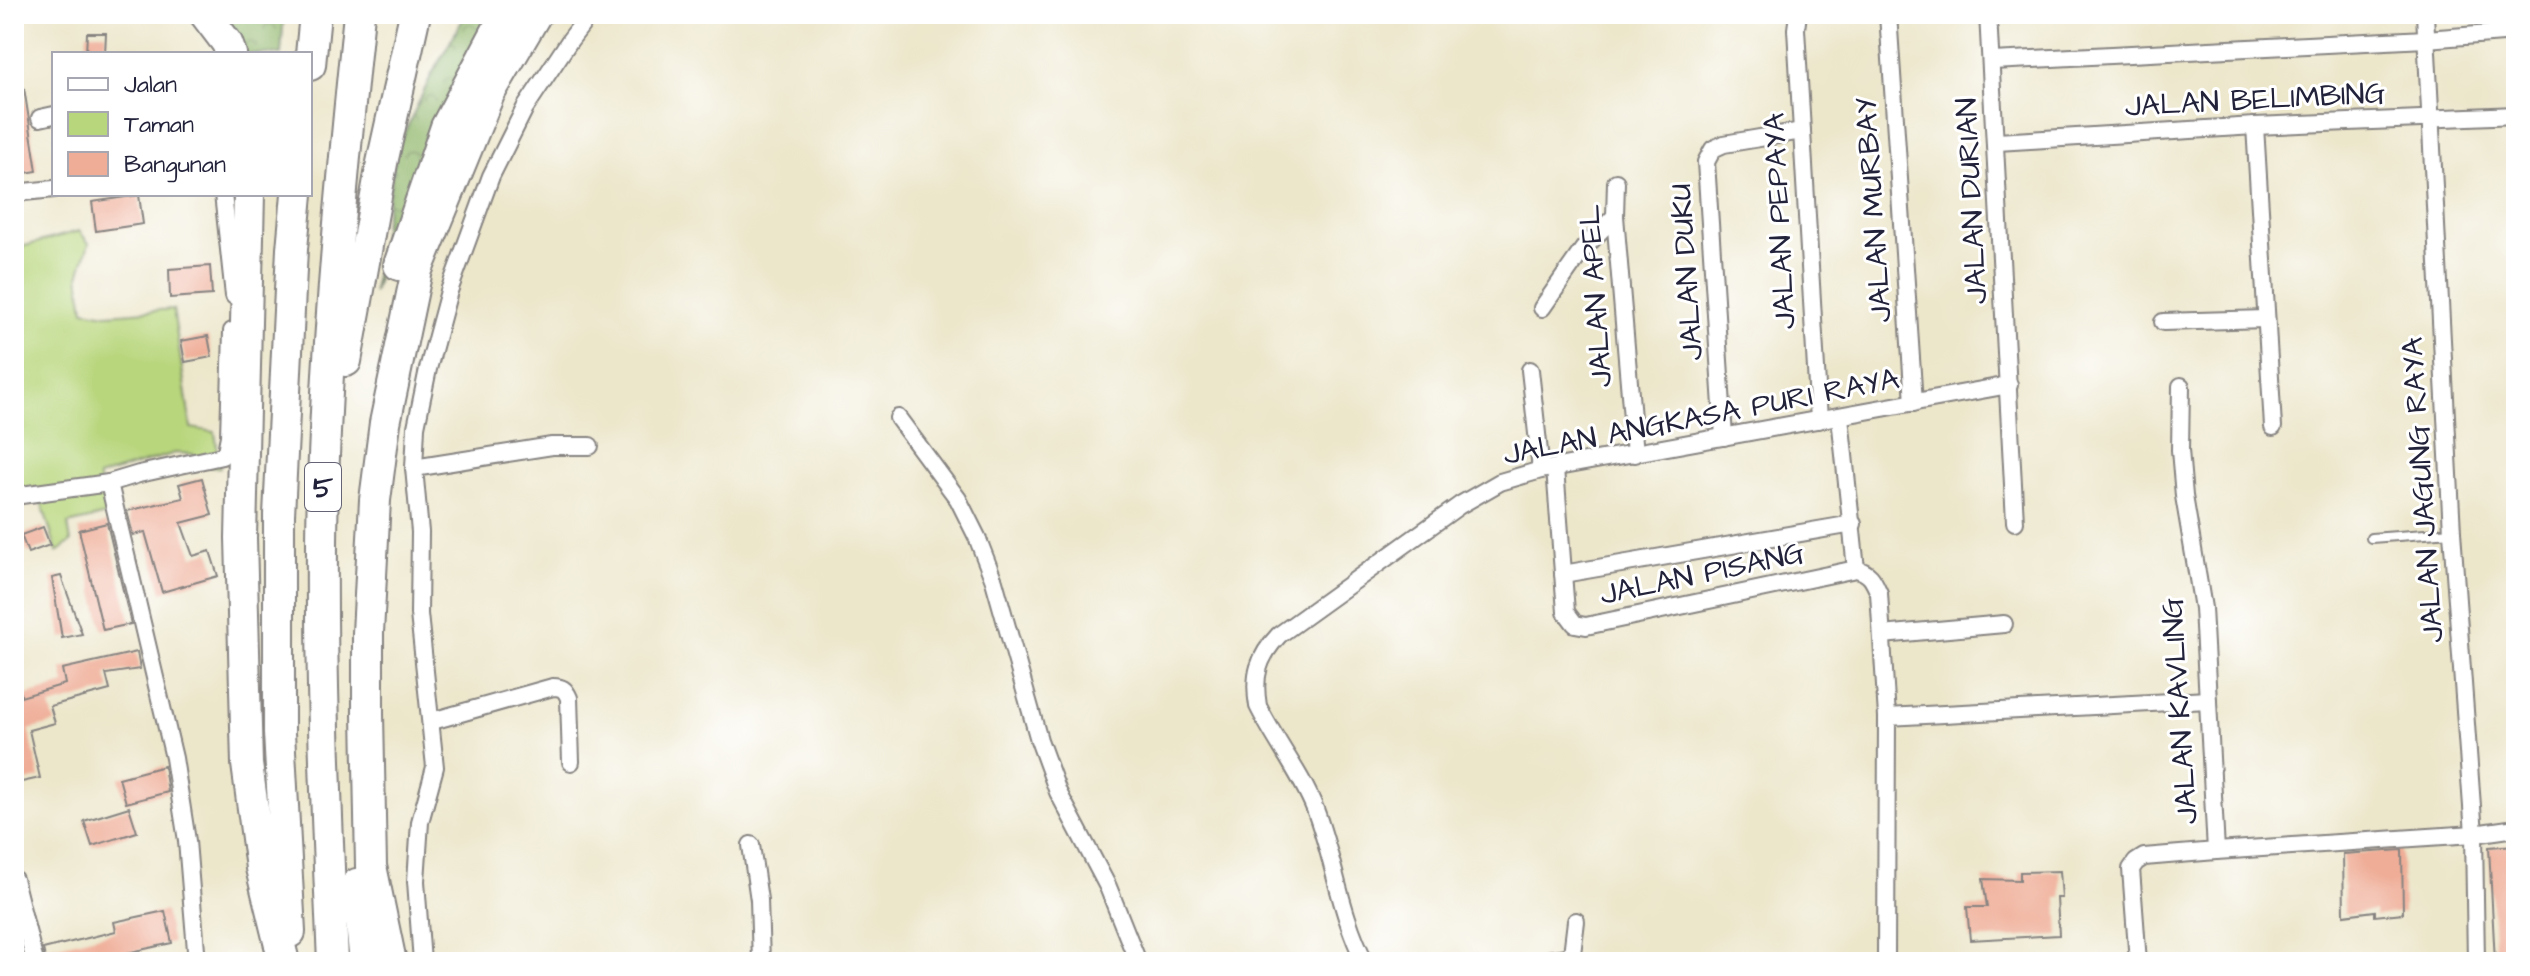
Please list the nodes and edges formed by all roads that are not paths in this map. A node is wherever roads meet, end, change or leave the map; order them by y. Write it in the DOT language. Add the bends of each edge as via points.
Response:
graph roads {
  1 [pos="205,14"];
  2 [pos="315,14"];
  3 [pos="359,14"];
  4 [pos="415,14"];
  5 [pos="506,14"];
  6 [pos="536,14"];
  7 [pos="590,14"];
  8 [pos="1888,14"];
  9 [pos="1988,14"];
  10 [pos="2425,14"];
  11 [pos="1797,16"];
  12 [pos="2516,32"];
  13 [pos="2426,39"];
  14 [pos="230,52"];
  15 [pos="311,52"];
  16 [pos="1992,61"];
  17 [pos="2516,115"];
  18 [pos="2431,118"];
  19 [pos="2255,126"];
  20 [pos="1802,131"];
  21 [pos="1997,142"];
  22 [pos="1616,182"];
  23 [pos="52,189"];
  24 [pos="14,193"];
  25 [pos="223,196"];
  26 [pos="249,196"];
  27 [pos="297,196"];
  28 [pos="1615,216"];
  29 [pos="1542,308"];
  30 [pos="2266,319"];
  31 [pos="2163,322"];
  32 [pos="1530,370"];
  33 [pos="2009,385"];
  34 [pos="2181,386"];
  35 [pos="1914,403"];
  36 [pos="1840,417"];
  37 [pos="898,418"];
  38 [pos="1819,420"];
  39 [pos="2273,427"];
  40 [pos="1724,437"];
  41 [pos="590,446"];
  42 [pos="1635,454"];
  43 [pos="414,468"];
  44 [pos="1548,469"];
  45 [pos="109,483"];
  46 [pos="323,484"];
  47 [pos="14,496"];
  48 [pos="2015,522"];
  49 [pos="1853,524"];
  50 [pos="2452,532"];
  51 [pos="2371,538"];
  52 [pos="1856,569"];
  53 [pos="1563,574"];
  54 [pos="2004,624"];
  55 [pos="1882,635"];
  56 [pos="2208,700"];
  57 [pos="1887,717"];
  58 [pos="432,721"];
  59 [pos="571,762"];
  60 [pos="2516,828"];
  61 [pos="2474,834"];
  62 [pos="751,845"];
  63 [pos="2216,851"];
  64 [pos="15,890"];
  65 [pos="1576,921"];
  66 [pos="1572,957"];
  67 [pos="35,962"];
  68 [pos="197,962"];
  69 [pos="284,962"];
  70 [pos="292,962"];
  71 [pos="333,962"];
  72 [pos="365,962"];
  73 [pos="391,962"];
  74 [pos="422,962"];
  75 [pos="761,962"];
  76 [pos="1138,962"];
  77 [pos="1365,962"];
  78 [pos="1510,962"];
  79 [pos="1886,962"];
  80 [pos="2138,962"];
  81 [pos="2476,962"];
  1 -- 14 [label="highway"];
  2 -- 15 [label="highway"];
  3 -- 46 [label="highway, 5" via="335,254"];
  4 -- 46 [label="highway"];
  5 -- 72 [label="highway" via="446,127 421,196 400,260 364,439 351,635 357,880"];
  6 -- 73 [label="highway" via="489,94 417,270 385,423 375,500 368,714 371,866"];
  7 -- 43 [label="street" via="525,108 465,241 428,369"];
  8 -- 35 [label="street, JALAN MURBAY"];
  9 -- 16 [label="street, JALAN DURIAN"];
  10 -- 13 [label="street, JALAN JAGUNG RAYA"];
  11 -- 20 [label="street, JALAN PEPAYA"];
  12 -- 13 [label="street"];
  13 -- 16 [label="street"];
  13 -- 18 [label="street, JALAN JAGUNG RAYA"];
  16 -- 21 [label="street, JALAN DURIAN"];
  17 -- 18 [label="street, JALAN BELIMBING"];
  18 -- 19 [label="street, JALAN BELIMBING"];
  18 -- 50 [label="street, JALAN JAGUNG RAYA"];
  19 -- 21 [label="street, JALAN BELIMBING"];
  19 -- 30 [label="street"];
  20 -- 38 [label="street, JALAN PEPAYA"];
  20 -- 40 [label="street, JALAN DUKU" via="1724,144 1713,149 1706,162"];
  21 -- 33 [label="street, JALAN DURIAN"];
  22 -- 28 [label="street, JALAN APEL"];
  23 -- 24 [label="street"];
  25 -- 45 [label="street" via="235,300 226,451 213,459"];
  26 -- 69 [label="highway" via="241,538 247,764 261,868"];
  27 -- 70 [label="highway, 5" via="279,515 279,733"];
  28 -- 29 [label="street" via="1584,248"];
  28 -- 42 [label="street, JALAN APEL"];
  30 -- 31 [label="street"];
  30 -- 39 [label="street"];
  32 -- 44 [label="street, JALAN PISANG"];
  33 -- 35 [label="street, JALAN ANGKASA PURI RAYA"];
  33 -- 48 [label="street, JALAN DURIAN"];
  34 -- 56 [label="street, JALAN KAVLING" via="2180,450 2203,608"];
  35 -- 36 [label="street, JALAN ANGKASA PURI RAYA"];
  36 -- 38 [label="street, JALAN ANGKASA PURI RAYA"];
  36 -- 49 [label="street"];
  37 -- 76 [label="street" via="958,499 977,537 1043,753"];
  38 -- 40 [label="street, JALAN ANGKASA PURI RAYA"];
  40 -- 42 [label="street, JALAN ANGKASA PURI RAYA"];
  41 -- 43 [label="street" via="552,446"];
  42 -- 44 [label="street, JALAN ANGKASA PURI RAYA"];
  43 -- 58 [label="street" via="419,614"];
  44 -- 53 [label="street, JALAN PISANG"];
  44 -- 77 [label="street, JALAN ANGKASA PURI RAYA" via="1500,482 1460,505 1265,650 1255,689 1258,706 1313,805"];
  45 -- 47 [label="street"];
  45 -- 68 [label="street" via="174,758"];
  46 -- 71 [label="highway, 5"];
  49 -- 52 [label="street"];
  49 -- 53 [label="street"];
  50 -- 51 [label="lane"];
  50 -- 61 [label="street, JALAN JAGUNG RAYA"];
  52 -- 53 [label="street, JALAN PISANG" via="1586,626 1575,624 1566,612"];
  52 -- 55 [label="street" via="1872,577 1879,593"];
  54 -- 55 [label="street"];
  55 -- 57 [label="street"];
  56 -- 57 [label="street"];
  56 -- 63 [label="street, JALAN KAVLING"];
  57 -- 79 [label="street"];
  58 -- 59 [label="street" via="561,687 569,698"];
  58 -- 74 [label="street" via="435,767 420,822 416,881"];
  60 -- 61 [label="street"];
  61 -- 63 [label="street"];
  61 -- 81 [label="street, JALAN JAGUNG RAYA"];
  62 -- 75 [label="street"];
  63 -- 80 [label="street, JALAN KAVLING" via="2144,857 2131,869"];
  64 -- 67 [label="street"];
  65 -- 66 [label="street"];
  66 -- 78 [label="lane"];
}
